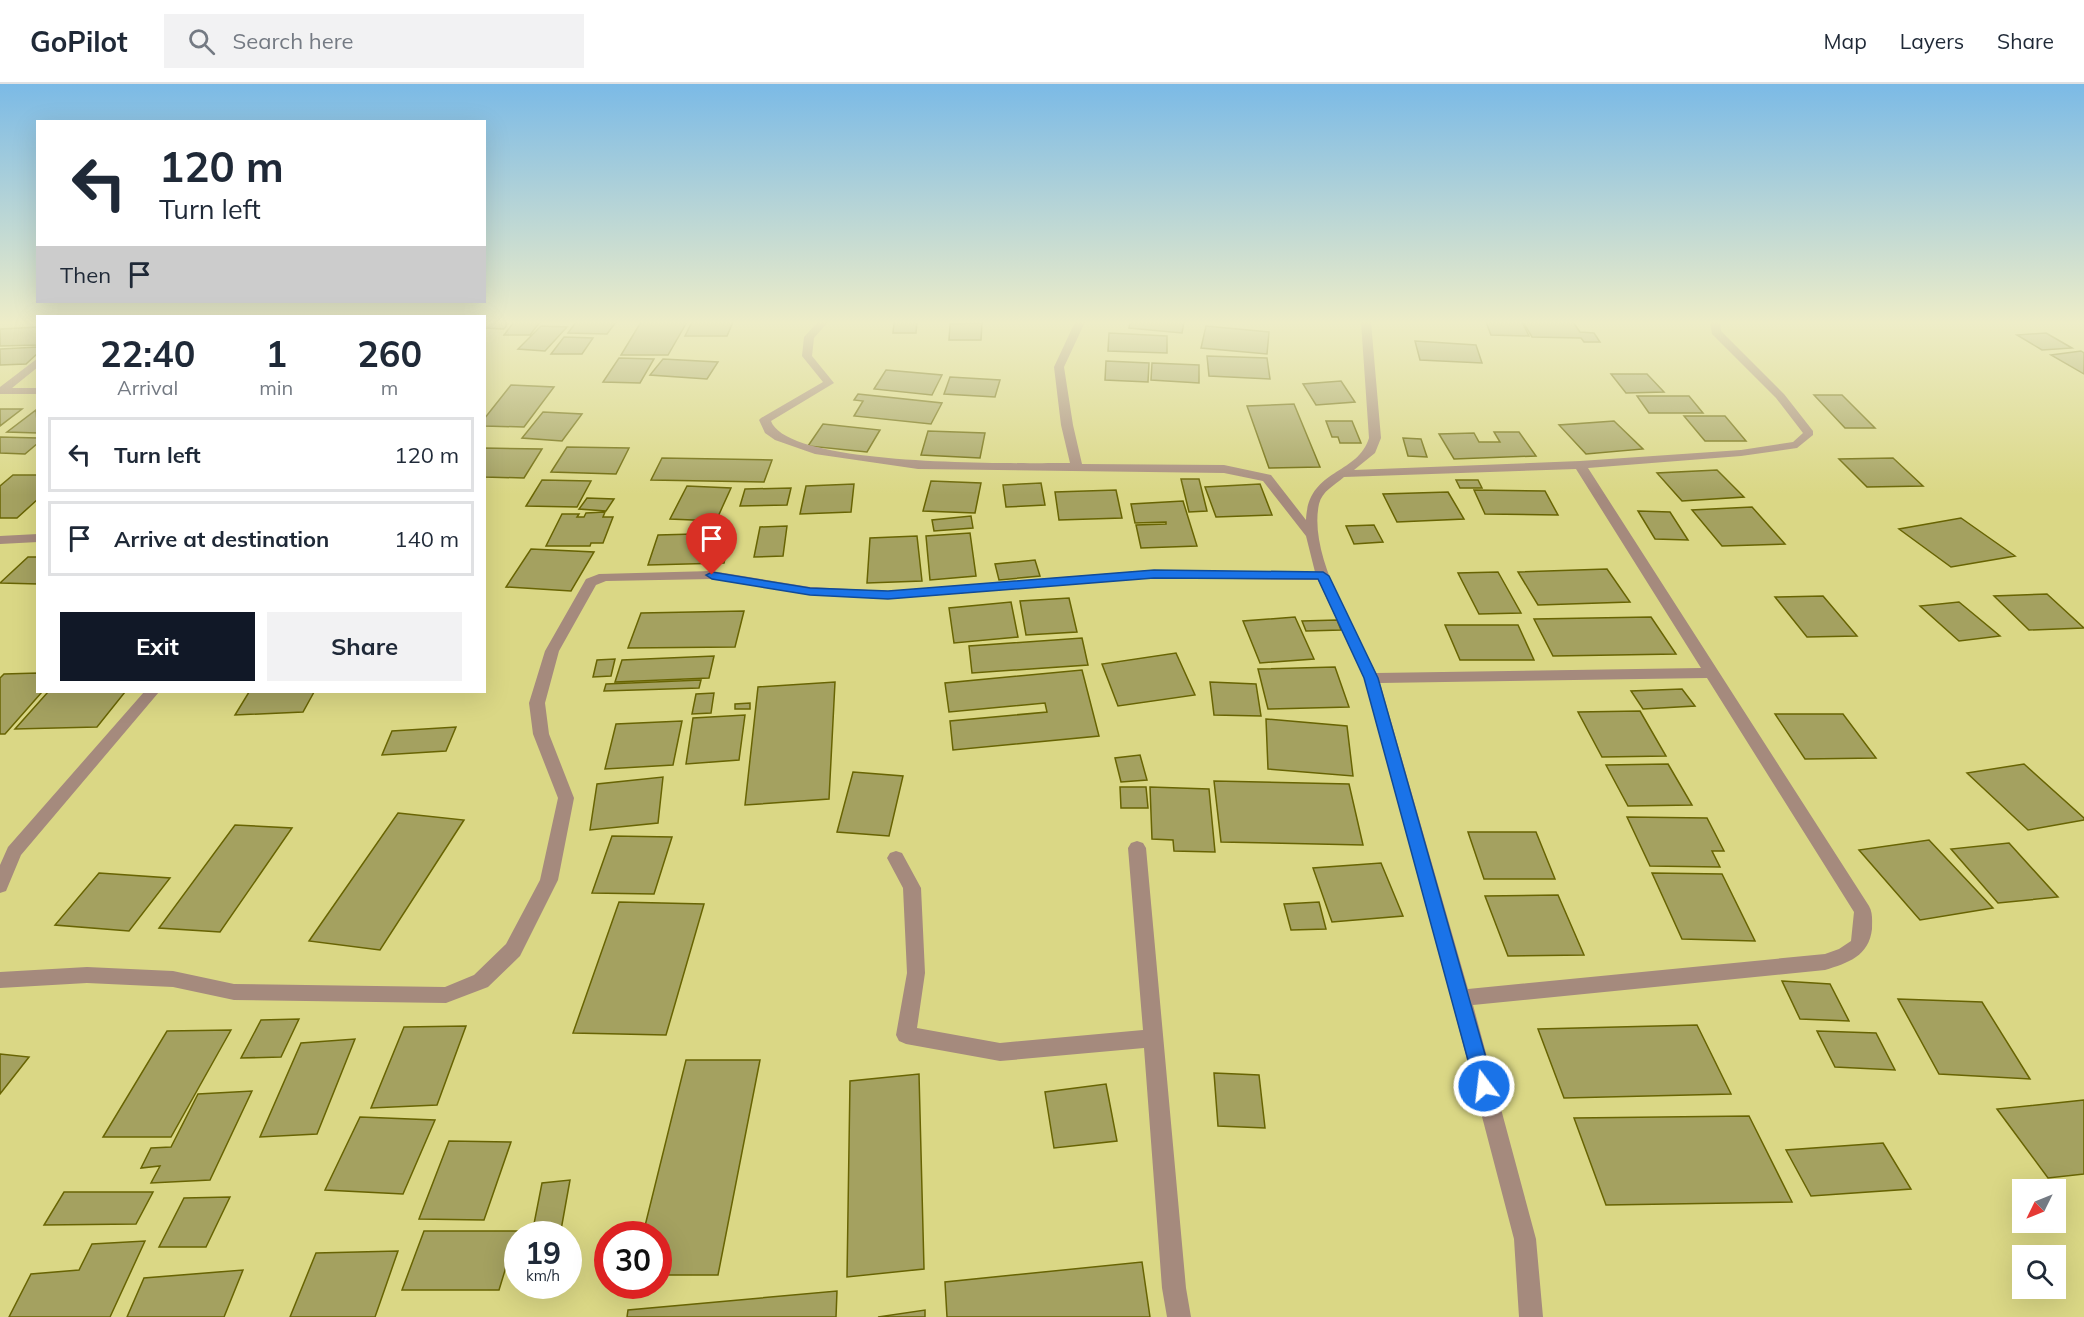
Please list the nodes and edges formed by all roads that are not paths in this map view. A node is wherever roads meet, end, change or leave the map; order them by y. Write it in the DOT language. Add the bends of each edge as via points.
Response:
graph roads {
  1 [pos="16,380"];
  2 [pos="826,380"];
  3 [pos="1061,380"];
  4 [pos="1370,380"];
  5 [pos="1764,380"];
  6 [pos="1,391"];
  7 [pos="36,391"];
  8 [pos="1580,465"];
  9 [pos="1077,466"];
  10 [pos="1339,474"];
  11 [pos="1312,536"];
  12 [pos="36,538"];
  13 [pos="0,540"];
  14 [pos="1323,576"];
  15 [pos="1711,673"];
  16 [pos="1371,678"];
  17 [pos="151,693"];
  18 [pos="1137,848"];
  19 [pos="896,858"];
  20 [pos="0,886"];
  21 [pos="0,980"];
  22 [pos="1461,998"];
  23 [pos="1153,1038"];
  24 [pos="1179,1317"];
  25 [pos="1531,1317"];
  1 -- 6 [label="street"];
  2 -- 9 [label="street" via="829,383 765,420 769,430 779,438 819,452 918,465"];
  3 -- 9 [label="street"];
  4 -- 10 [label="street" via="1376,438 1371,451"];
  5 -- 8 [label="street" via="1809,434 1797,445"];
  6 -- 7 [label="street"];
  8 -- 10 [label="street"];
  8 -- 15 [label="street"];
  9 -- 11 [label="street" via="1211,467 1267,478"];
  10 -- 11 [label="street" via="1320,490 1313,503"];
  11 -- 14 [label="street"];
  12 -- 13 [label="street"];
  14 -- 16 [label="street"];
  14 -- 21 [label="street" via="1154,574 888,595 810,591 712,575 604,577 591,582 552,651 537,704 541,734 566,798 549,880 513,950 481,981 446,995 234,992 173,979 87,975"];
  15 -- 16 [label="street"];
  15 -- 22 [label="street" via="1863,911 1864,936 1850,955 1825,962"];
  16 -- 22 [label="street"];
  17 -- 20 [label="street" via="14,852"];
  18 -- 23 [label="street"];
  19 -- 23 [label="street" via="912,888 916,973 906,1035 1000,1052"];
  22 -- 25 [label="street" via="1525,1239"];
  23 -- 24 [label="street"];
}
